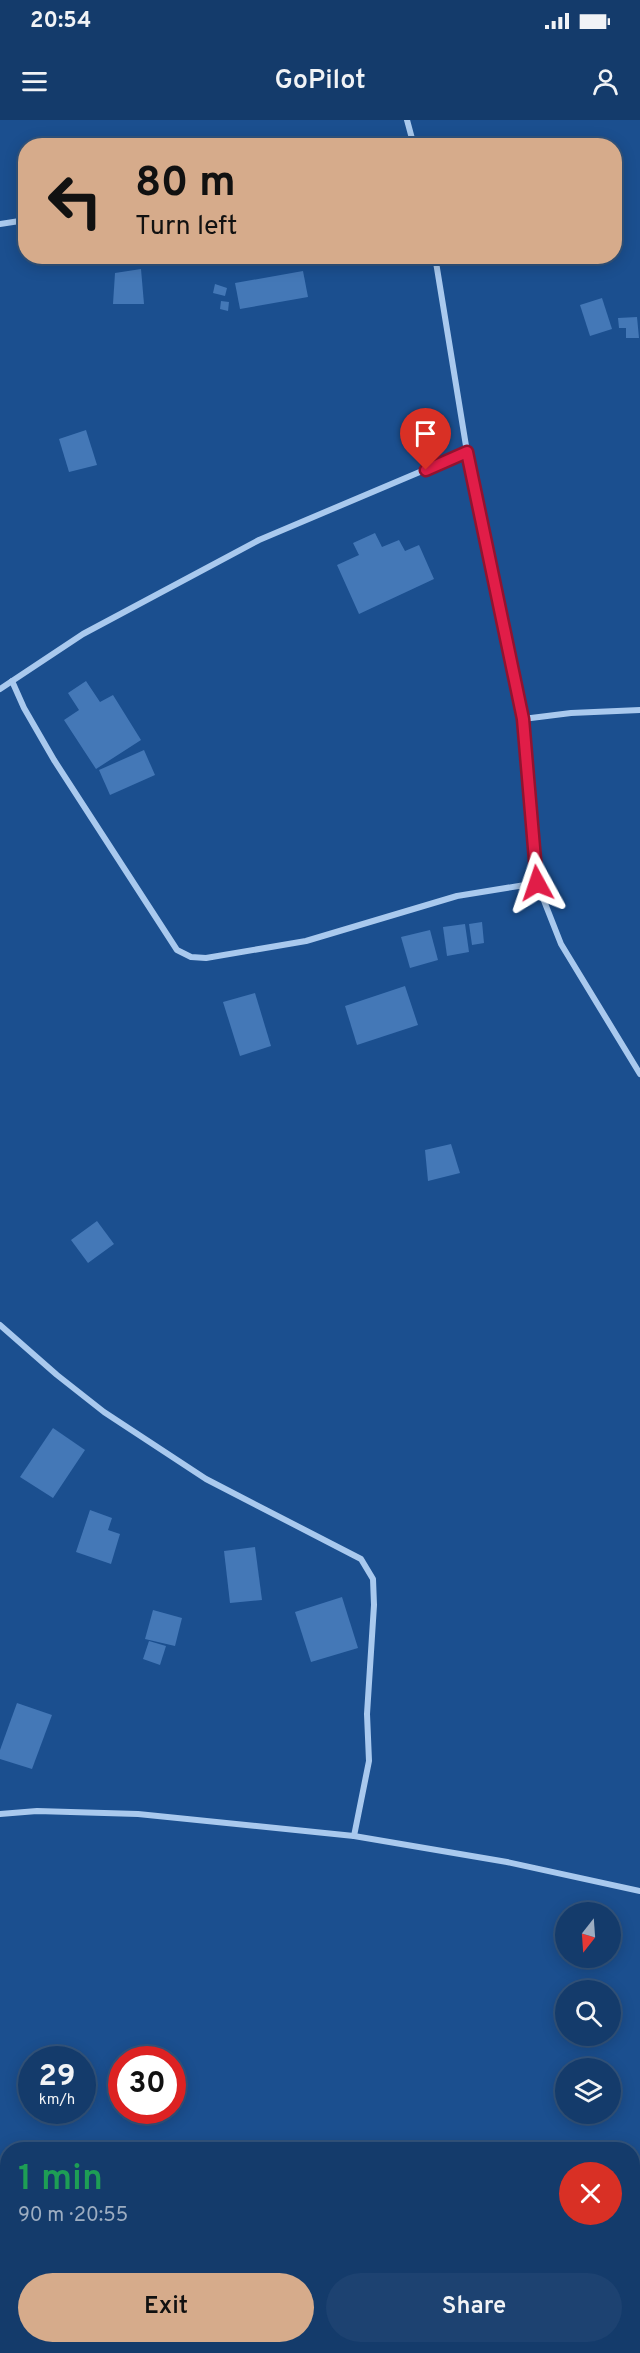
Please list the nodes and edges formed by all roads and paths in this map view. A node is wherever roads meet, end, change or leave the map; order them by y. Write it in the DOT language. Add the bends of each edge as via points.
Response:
graph roads {
  1 [pos="407,120"];
  2 [pos="412,138"];
  3 [pos="18,221"];
  4 [pos="0,224"];
  5 [pos="436,264"];
  6 [pos="467,452"];
  7 [pos="12,681"];
  8 [pos="0,689"];
  9 [pos="640,710"];
  10 [pos="523,719"];
  11 [pos="537,883"];
  12 [pos="640,1074"];
  13 [pos="0,1325"];
  14 [pos="0,1814"];
  15 [pos="354,1836"];
  16 [pos="640,1891"];
  1 -- 2 [label="street"];
  3 -- 4 [label="street"];
  5 -- 6 [label="street"];
  6 -- 7 [label="street" via="259,540 83,634"];
  6 -- 10 [label="street"];
  7 -- 8 [label="street"];
  7 -- 11 [label="street" via="54,760 177,950 191,957 206,958 306,941 457,896"];
  9 -- 10 [label="street"];
  10 -- 11 [label="street"];
  11 -- 12 [label="street" via="561,944"];
  13 -- 15 [label="street" via="104,1412 206,1479 361,1559 373,1578 374,1605 367,1714 369,1761"];
  14 -- 15 [label="street" via="138,1814"];
  15 -- 16 [label="street" via="507,1862"];
}
